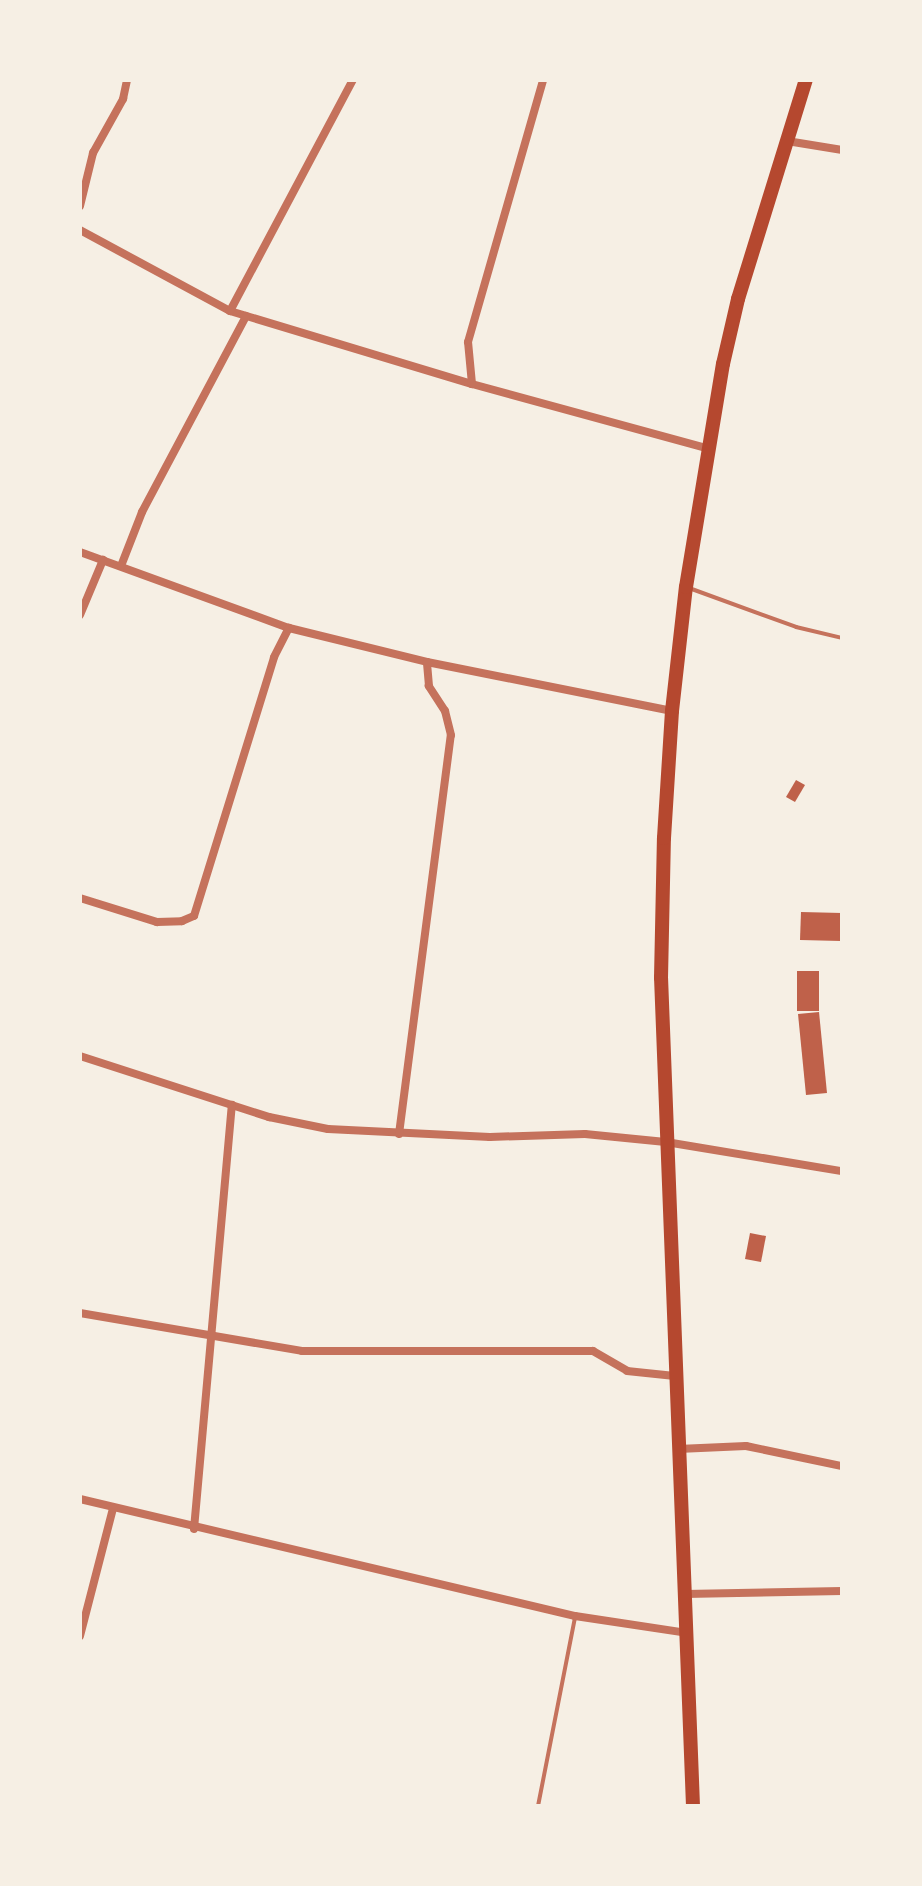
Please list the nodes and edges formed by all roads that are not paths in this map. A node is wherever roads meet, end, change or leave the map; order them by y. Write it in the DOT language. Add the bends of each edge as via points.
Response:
graph roads {
  1 [pos="127,80"];
  2 [pos="353,80"];
  3 [pos="543,80"];
  4 [pos="806,80"];
  5 [pos="787,141"];
  6 [pos="842,150"];
  7 [pos="80,206"];
  8 [pos="80,230"];
  9 [pos="230,311"];
  10 [pos="246,316"];
  11 [pos="472,384"];
  12 [pos="709,449"];
  13 [pos="80,552"];
  14 [pos="103,560"];
  15 [pos="121,566"];
  16 [pos="686,587"];
  17 [pos="80,615"];
  18 [pos="289,628"];
  19 [pos="842,638"];
  20 [pos="427,662"];
  21 [pos="672,711"];
  22 [pos="80,898"];
  23 [pos="80,1056"];
  24 [pos="232,1105"];
  25 [pos="399,1134"];
  26 [pos="666,1142"];
  27 [pos="842,1171"];
  28 [pos="80,1313"];
  29 [pos="211,1335"];
  30 [pos="675,1376"];
  31 [pos="678,1449"];
  32 [pos="842,1466"];
  33 [pos="80,1499"];
  34 [pos="113,1508"];
  35 [pos="194,1529"];
  36 [pos="842,1591"];
  37 [pos="685,1594"];
  38 [pos="575,1616"];
  39 [pos="687,1633"];
  40 [pos="80,1636"];
  41 [pos="538,1806"];
  42 [pos="693,1806"];
  1 -- 7 [label="street" via="123,99 96,146"];
  2 -- 9 [label="street"];
  3 -- 11 [label="street" via="468,342"];
  4 -- 5 [label="highway"];
  5 -- 6 [label="street"];
  5 -- 12 [label="highway" via="738,299"];
  8 -- 9 [label="street"];
  9 -- 10 [label="street"];
  10 -- 11 [label="street"];
  10 -- 15 [label="street" via="142,512"];
  11 -- 12 [label="street"];
  12 -- 16 [label="highway"];
  13 -- 14 [label="street"];
  14 -- 15 [label="street"];
  14 -- 17 [label="street"];
  15 -- 18 [label="street"];
  16 -- 19 [label="lane"];
  16 -- 21 [label="highway"];
  18 -- 20 [label="street"];
  18 -- 22 [label="street" via="274,657 194,916 157,922"];
  20 -- 21 [label="street"];
  20 -- 25 [label="street" via="429,686 445,711 451,735"];
  21 -- 26 [label="highway" via="661,978"];
  23 -- 24 [label="street"];
  24 -- 25 [label="street" via="328,1129"];
  24 -- 29 [label="street"];
  25 -- 26 [label="street" via="585,1134"];
  26 -- 27 [label="street"];
  26 -- 30 [label="highway"];
  28 -- 29 [label="street"];
  29 -- 30 [label="street" via="302,1351 593,1351 627,1371"];
  29 -- 35 [label="street"];
  30 -- 31 [label="highway"];
  31 -- 32 [label="street" via="746,1446"];
  31 -- 37 [label="highway"];
  33 -- 34 [label="street"];
  34 -- 35 [label="street"];
  34 -- 40 [label="street"];
  35 -- 38 [label="street"];
  36 -- 37 [label="street"];
  37 -- 39 [label="highway"];
  38 -- 39 [label="street"];
  38 -- 41 [label="lane"];
  39 -- 42 [label="highway"];
}
